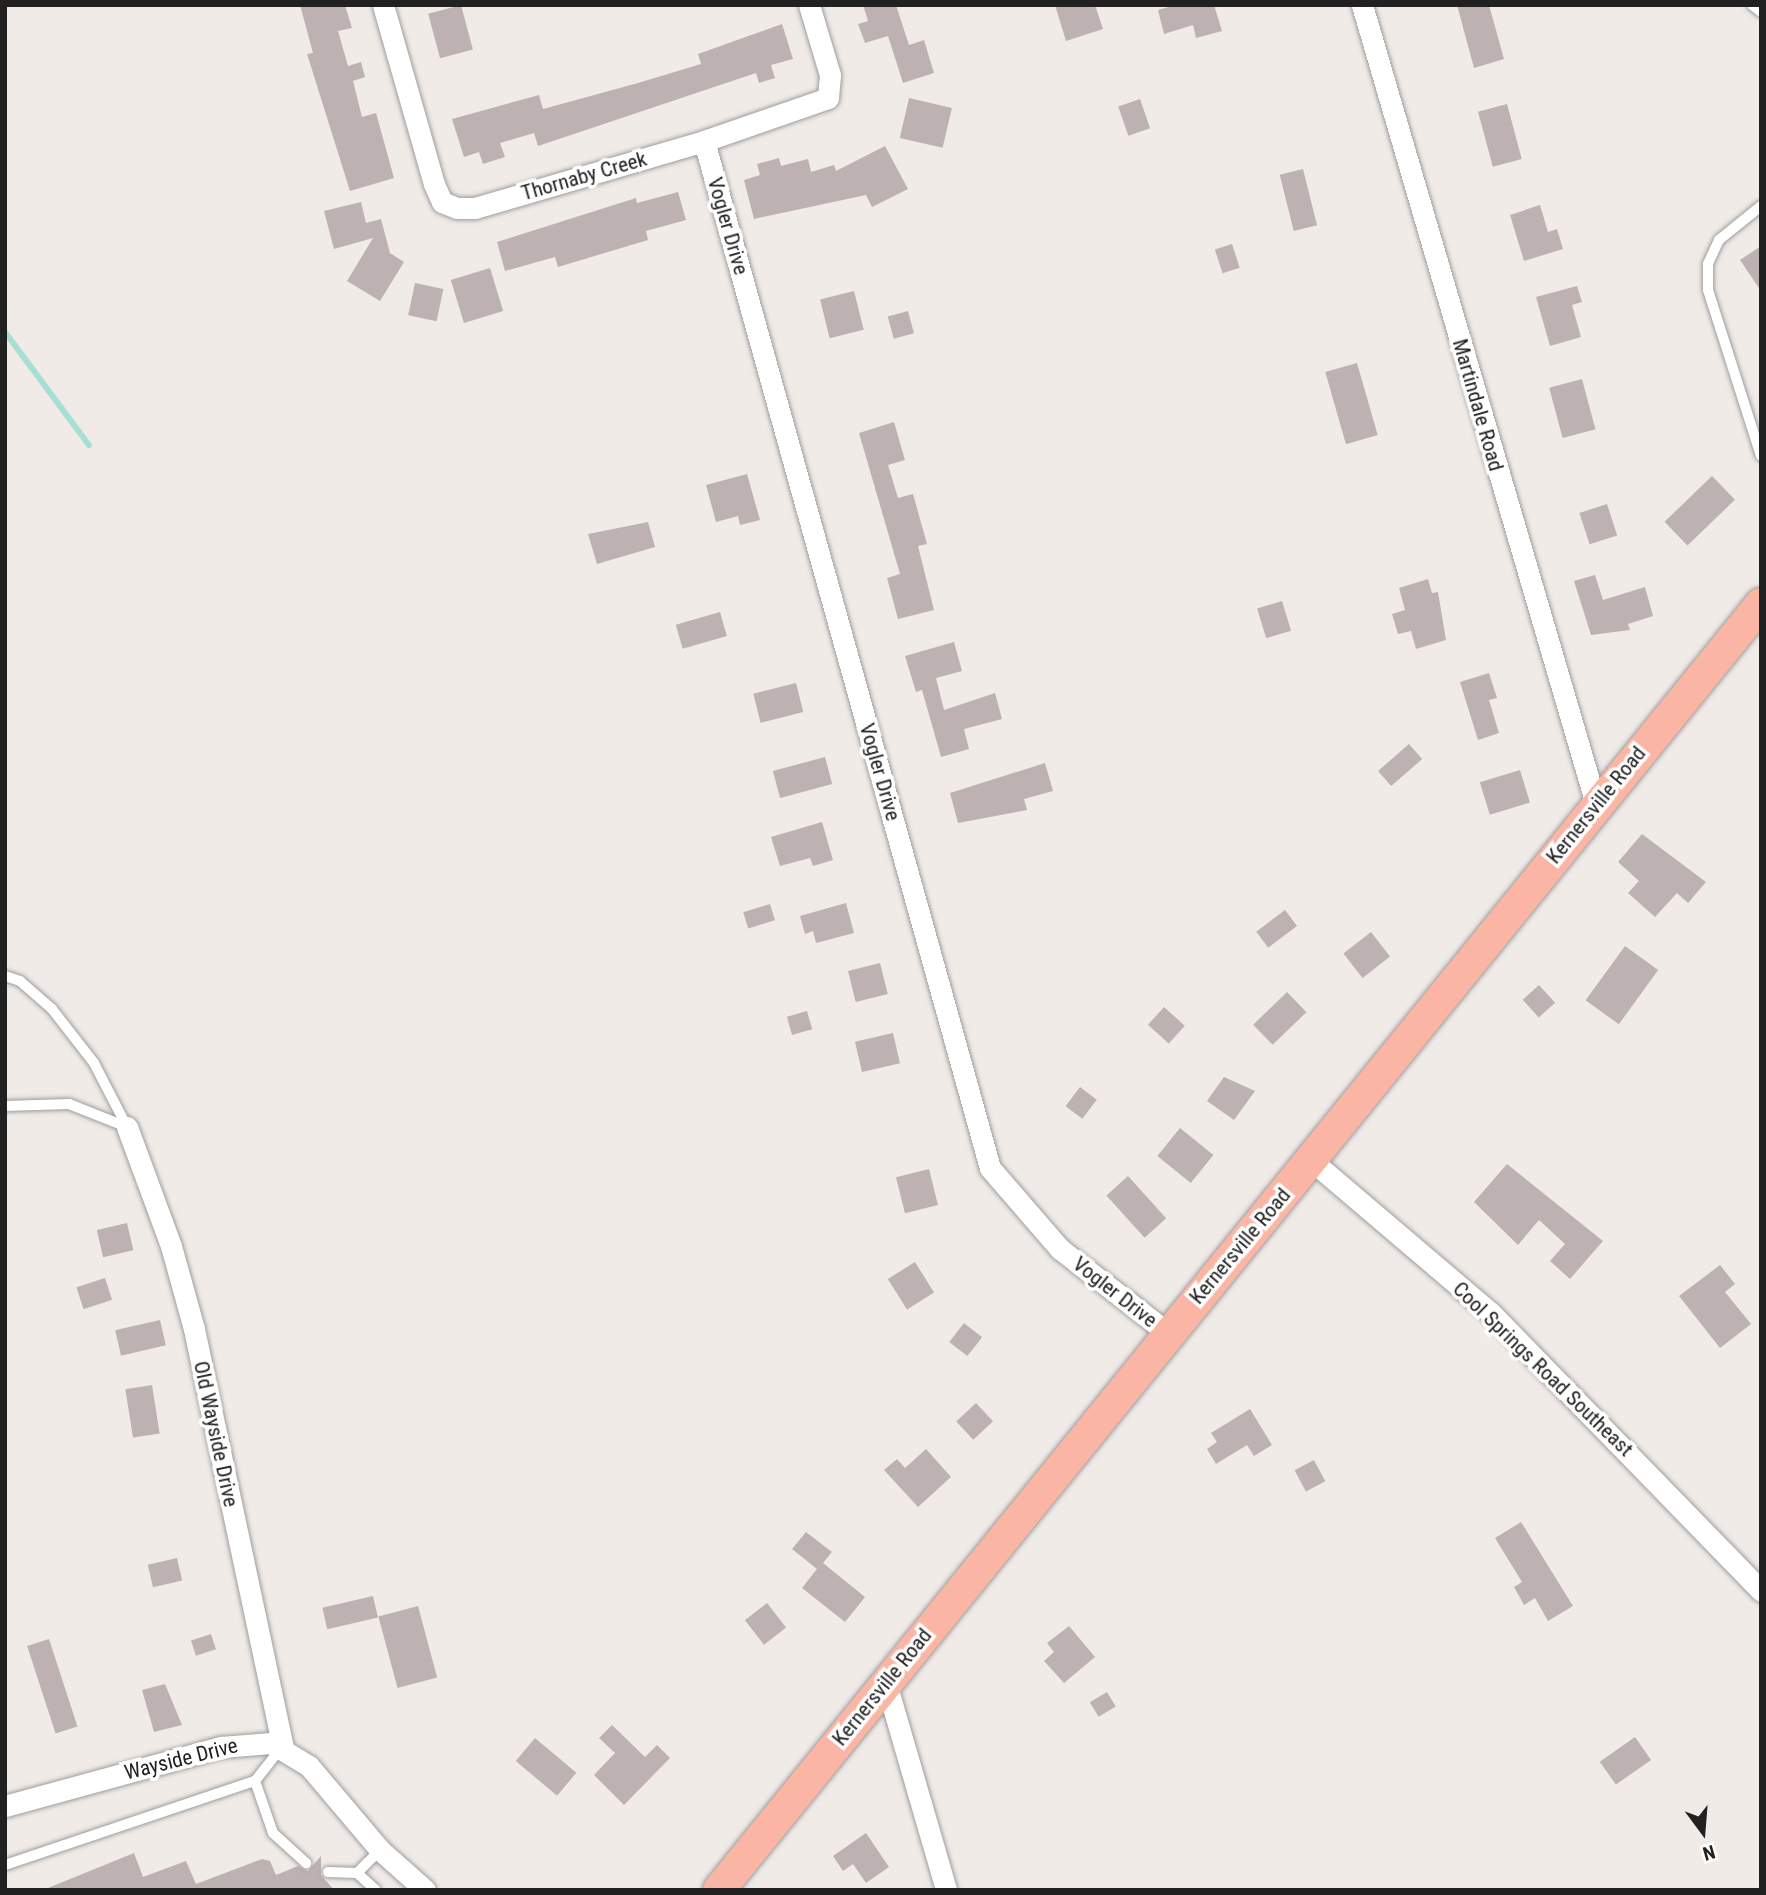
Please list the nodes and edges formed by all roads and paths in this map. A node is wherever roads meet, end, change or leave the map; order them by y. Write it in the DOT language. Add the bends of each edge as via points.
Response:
graph roads {
  1 [pos="383,5"];
  2 [pos="809,5"];
  3 [pos="1362,5"];
  4 [pos="1752,5"];
  5 [pos="1761,12"];
  6 [pos="704,141"];
  7 [pos="1761,206"];
  8 [pos="1761,456"];
  9 [pos="1761,604"];
  10 [pos="1595,804"];
  11 [pos="5,976"];
  12 [pos="5,1106"];
  13 [pos="127,1127"];
  14 [pos="1311,1160"];
  15 [pos="1168,1333"];
  16 [pos="1761,1591"];
  17 [pos="886,1683"];
  18 [pos="283,1746"];
  19 [pos="255,1781"];
  20 [pos="5,1806"];
  21 [pos="380,1850"];
  22 [pos="306,1863"];
  23 [pos="5,1865"];
  24 [pos="327,1872"];
  25 [pos="357,1873"];
  26 [pos="376,1890"];
  27 [pos="425,1890"];
  28 [pos="719,1890"];
  29 [pos="946,1890"];
  1 -- 6 [label="street, Thornaby Creek" via="442,202 475,208"];
  2 -- 6 [label="street, Thornaby Creek" via="830,75 828,98"];
  3 -- 10 [label="street, Martindale Road"];
  4 -- 5 [label="lane"];
  6 -- 15 [label="street, Vogler Drive" via="990,1168 1060,1249"];
  7 -- 8 [label="lane" via="1719,240 1708,264 1707,290"];
  9 -- 10 [label="main road, Kernersville Road"];
  10 -- 14 [label="main road, Kernersville Road"];
  11 -- 13 [label="lane" via="20,981 52,1009 94,1063"];
  12 -- 13 [label="lane" via="69,1104"];
  13 -- 18 [label="street, Old Wayside Drive" via="171,1246 194,1329"];
  14 -- 15 [label="main road, Kernersville Road"];
  14 -- 16 [label="street, Cool Springs Road Southeast" via="1491,1313"];
  15 -- 17 [label="main road, Kernersville Road"];
  17 -- 28 [label="main road, Kernersville Road"];
  17 -- 29 [label="street"];
  18 -- 19 [label="lane"];
  18 -- 20 [label="street, Wayside Drive" via="245,1742 221,1747"];
  18 -- 21 [label="street" via="309,1766"];
  19 -- 22 [label="lane" via="273,1833"];
  19 -- 23 [label="lane"];
  21 -- 25 [label="lane"];
  21 -- 27 [label="street"];
  24 -- 25 [label="lane"];
  25 -- 26 [label="lane"];
}
